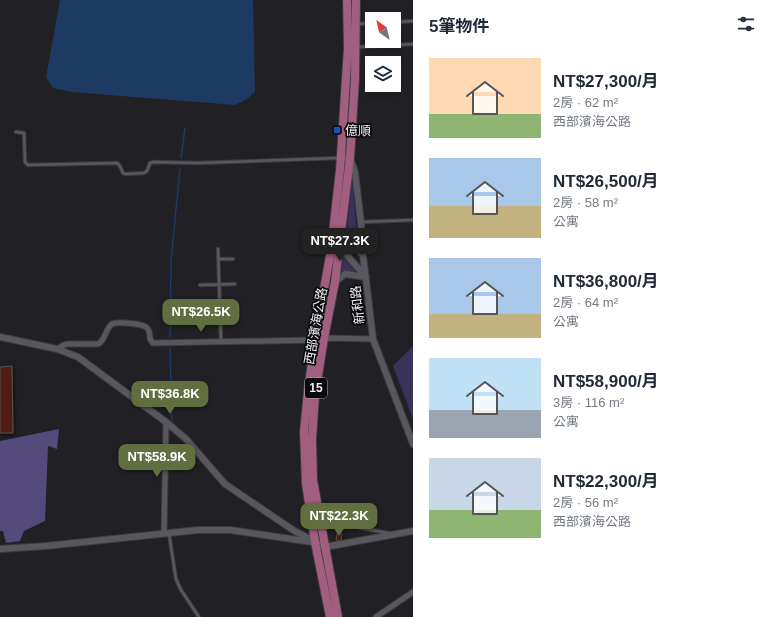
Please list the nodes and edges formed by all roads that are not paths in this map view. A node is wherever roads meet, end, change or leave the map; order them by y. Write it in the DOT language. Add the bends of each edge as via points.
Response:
graph roads {
  1 [pos="347,0"];
  2 [pos="356,0"];
  3 [pos="413,21"];
  4 [pos="401,22"];
  5 [pos="365,23"];
  6 [pos="356,24"];
  7 [pos="413,44"];
  8 [pos="352,48"];
  9 [pos="16,132"];
  10 [pos="345,158"];
  11 [pos="413,220"];
  12 [pos="361,222"];
  13 [pos="218,249"];
  14 [pos="335,249"];
  15 [pos="363,255"];
  16 [pos="233,259"];
  17 [pos="219,260"];
  18 [pos="366,277"];
  19 [pos="335,282"];
  20 [pos="219,284"];
  21 [pos="235,284"];
  22 [pos="200,285"];
  23 [pos="220,310"];
  24 [pos="235,310"];
  25 [pos="203,312"];
  26 [pos="0,337"];
  27 [pos="324,338"];
  28 [pos="373,339"];
  29 [pos="315,340"];
  30 [pos="221,342"];
  31 [pos="57,349"];
  32 [pos="166,422"];
  33 [pos="412,436"];
  34 [pos="413,444"];
  35 [pos="360,528"];
  36 [pos="413,531"];
  37 [pos="167,533"];
  38 [pos="394,534"];
  39 [pos="315,542"];
  40 [pos="325,547"];
  41 [pos="0,549"];
  42 [pos="413,592"];
  43 [pos="199,617"];
  44 [pos="330,617"];
  45 [pos="338,617"];
  46 [pos="376,617"];
  1 -- 8 [label="main road, 新和路 / 15"];
  2 -- 6 [label="main road, 新和路 / 15"];
  3 -- 4 [label="lane"];
  5 -- 6 [label="lane"];
  6 -- 8 [label="main road, 新和路 / 15"];
  7 -- 8 [label="lane"];
  8 -- 10 [label="main road, 新和路 / 15" via="355,79"];
  9 -- 10 [label="lane" via="24,133 25,162 28,165 116,163 125,174 144,173 150,163 154,162"];
  10 -- 12 [label="street, 新和路" via="356,172"];
  10 -- 14 [label="main road, 西部濱海公路 / 15"];
  10 -- 14 [label="main road, 西部濱海公路 / 15" via="333,235"];
  11 -- 12 [label="lane"];
  12 -- 15 [label="street, 新和路"];
  13 -- 17 [label="lane"];
  14 -- 15 [label="street" via="352,247"];
  14 -- 18 [label="street"];
  14 -- 19 [label="main road, 西部濱海公路 / 15"];
  14 -- 29 [label="main road, 西部濱海公路 / 15"];
  15 -- 18 [label="street, 新和路"];
  16 -- 17 [label="lane"];
  17 -- 20 [label="lane"];
  18 -- 19 [label="street" via="345,274"];
  18 -- 28 [label="street, 新和路"];
  19 -- 27 [label="main road, 西部濱海公路 / 15"];
  20 -- 21 [label="lane"];
  20 -- 22 [label="lane"];
  20 -- 23 [label="lane"];
  23 -- 24 [label="lane"];
  23 -- 25 [label="lane"];
  23 -- 30 [label="lane"];
  26 -- 31 [label="street"];
  27 -- 28 [label="street"];
  27 -- 29 [label="street"];
  27 -- 40 [label="main road, 西部濱海公路 / 15" via="315,395 312,440 313,480"];
  28 -- 33 [label="street, 新和路"];
  29 -- 30 [label="street"];
  29 -- 39 [label="main road, 西部濱海公路 / 15" via="304,432 306,484"];
  30 -- 31 [label="street" via="153,343 150,332 144,326 119,322 110,325 102,342 98,344 67,344"];
  31 -- 32 [label="street" via="78,357"];
  32 -- 37 [label="street"];
  32 -- 39 [label="street" via="186,439 225,484"];
  33 -- 34 [label="street, 新和路"];
  35 -- 38 [label="lane"];
  36 -- 38 [label="street"];
  37 -- 39 [label="street" via="230,530"];
  37 -- 41 [label="street"];
  37 -- 43 [label="lane" via="176,579"];
  38 -- 40 [label="street"];
  39 -- 40 [label="street"];
  39 -- 44 [label="main road, 西部濱海公路 / 15"];
  40 -- 45 [label="main road, 西部濱海公路 / 15"];
  42 -- 46 [label="street"];
}
